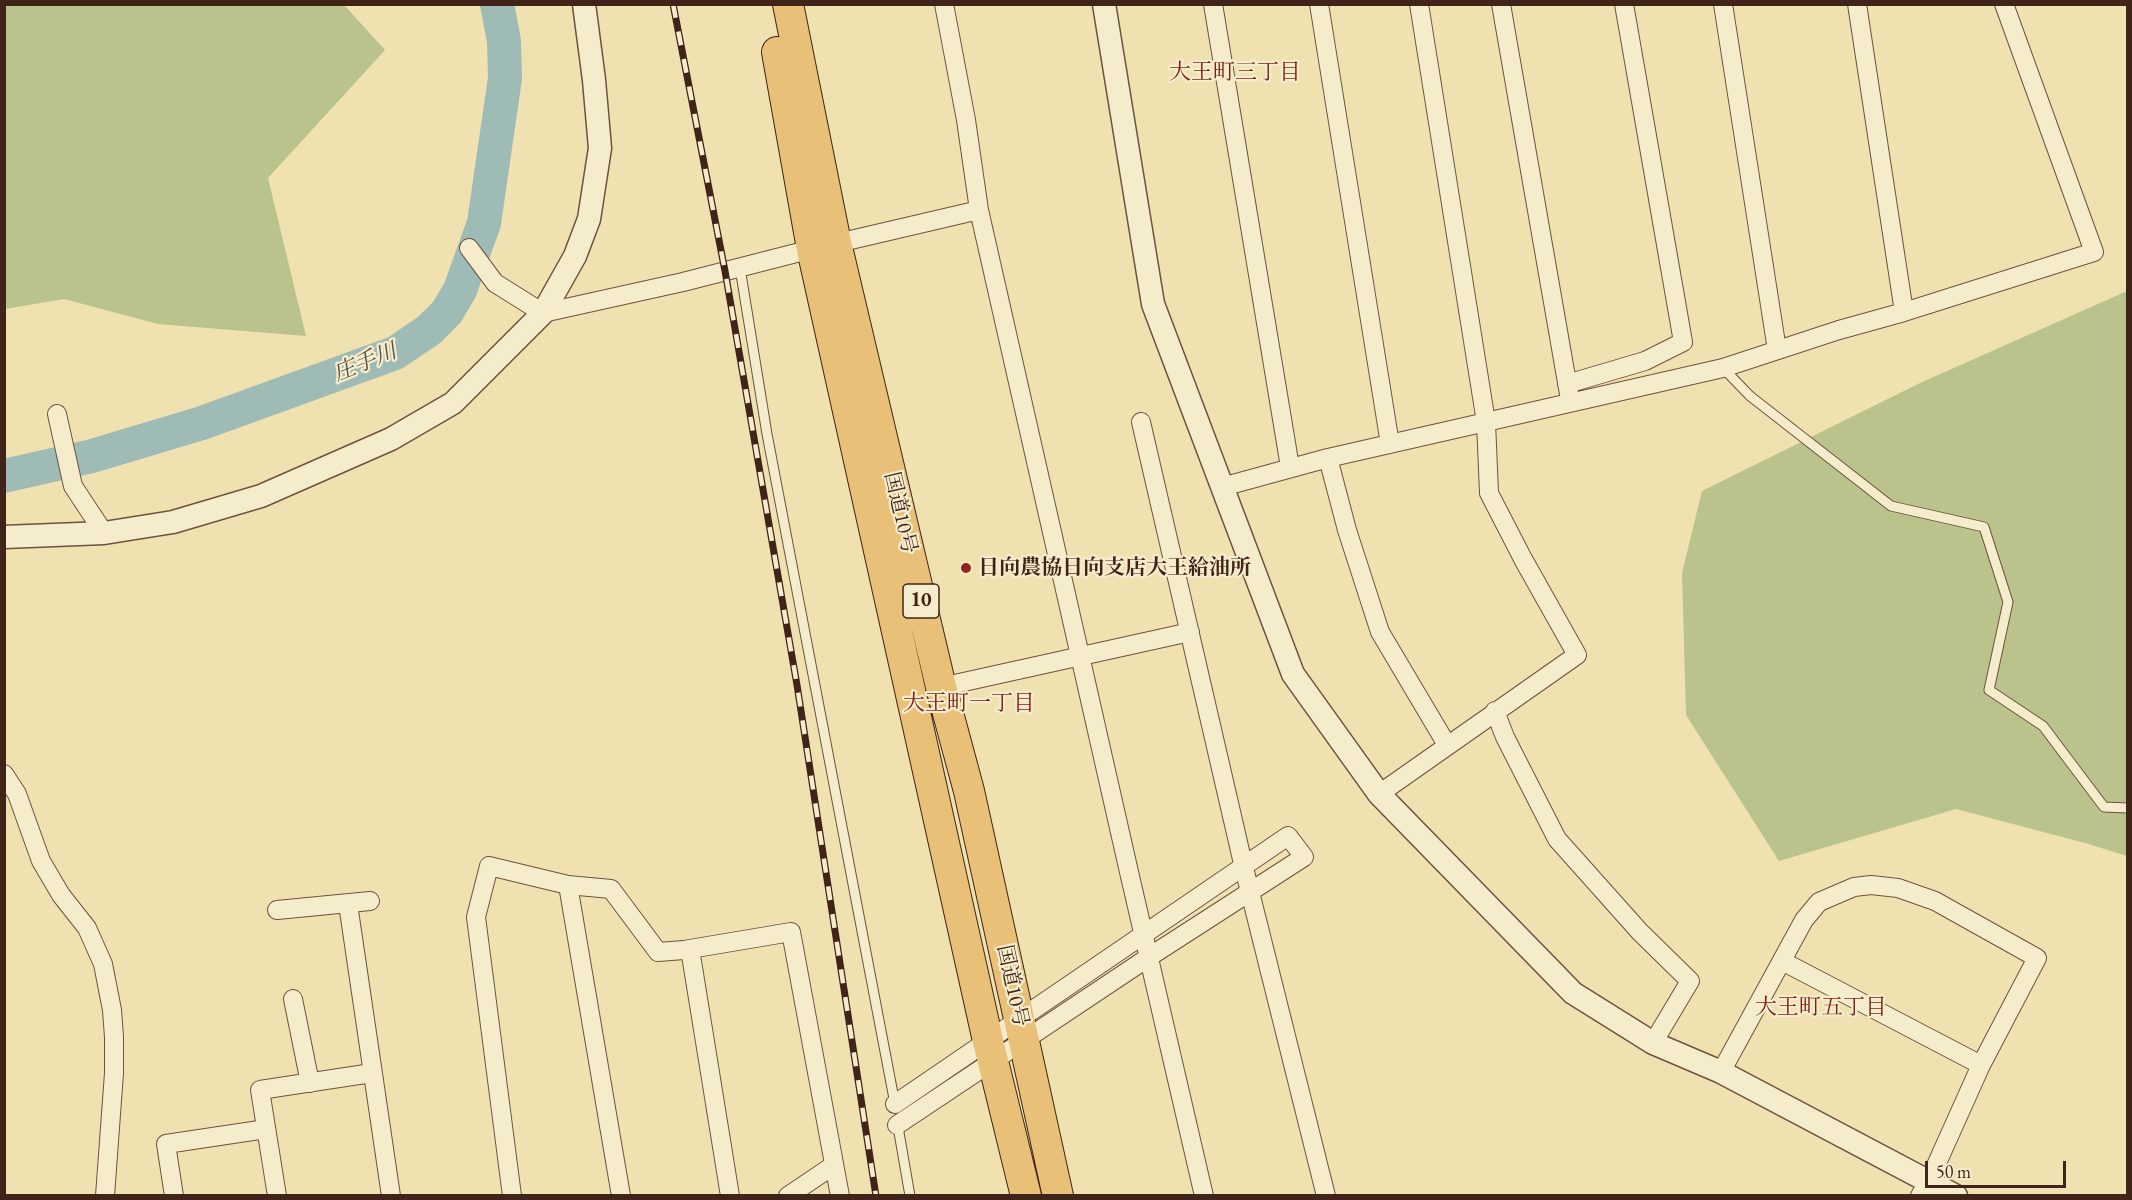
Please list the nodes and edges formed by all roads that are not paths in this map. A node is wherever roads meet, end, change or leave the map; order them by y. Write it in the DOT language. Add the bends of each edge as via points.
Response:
graph roads {
  1 [pos="584,4"];
  2 [pos="769,4"];
  3 [pos="788,4"];
  4 [pos="944,4"];
  5 [pos="1104,4"];
  6 [pos="1213,4"];
  7 [pos="1319,4"];
  8 [pos="1419,4"];
  9 [pos="1501,4"];
  10 [pos="1624,4"];
  11 [pos="1723,4"];
  12 [pos="1857,4"];
  13 [pos="2004,4"];
  14 [pos="979,210"];
  15 [pos="824,246"];
  16 [pos="469,248"];
  17 [pos="740,268"];
  18 [pos="1904,312"];
  19 [pos="543,313"];
  20 [pos="1777,350"];
  21 [pos="1723,368"];
  22 [pos="1567,384"];
  23 [pos="1570,404"];
  24 [pos="57,414"];
  25 [pos="1141,422"];
  26 [pos="1486,422"];
  27 [pos="1389,444"];
  28 [pos="1328,458"];
  29 [pos="1290,467"];
  30 [pos="1222,487"];
  31 [pos="104,533"];
  32 [pos="4,537"];
  33 [pos="1190,632"];
  34 [pos="1080,657"];
  35 [pos="941,687"];
  36 [pos="1495,711"];
  37 [pos="1447,745"];
  38 [pos="4,774"];
  39 [pos="1379,794"];
  40 [pos="2127,808"];
  41 [pos="1244,868"];
  42 [pos="568,885"];
  43 [pos="1250,894"];
  44 [pos="370,901"];
  45 [pos="348,904"];
  46 [pos="278,910"];
  47 [pos="1143,935"];
  48 [pos="690,949"];
  49 [pos="1149,957"];
  50 [pos="1782,960"];
  51 [pos="293,999"];
  52 [pos="1022,1030"];
  53 [pos="1653,1043"];
  54 [pos="991,1052"];
  55 [pos="1981,1065"];
  56 [pos="1721,1072"];
  57 [pos="372,1073"];
  58 [pos="310,1083"];
  59 [pos="895,1104"];
  60 [pos="897,1125"];
  61 [pos="266,1129"];
  62 [pos="834,1165"];
  63 [pos="1924,1188"];
  64 [pos="105,1196"];
  65 [pos="174,1196"];
  66 [pos="277,1196"];
  67 [pos="391,1196"];
  68 [pos="512,1196"];
  69 [pos="621,1196"];
  70 [pos="730,1196"];
  71 [pos="788,1196"];
  72 [pos="840,1196"];
  73 [pos="910,1196"];
  74 [pos="1026,1196"];
  75 [pos="1058,1196"];
  76 [pos="1204,1196"];
  77 [pos="1326,1196"];
  78 [pos="1956,1196"];
  1 -- 19 [label="street" via="600,148 589,219 575,256"];
  2 -- 15 [label="highway, 国道10号 / 10"];
  3 -- 15 [label="highway, 国道10号 / 10"];
  4 -- 14 [label="street"];
  5 -- 30 [label="street" via="1153,304"];
  6 -- 29 [label="street"];
  7 -- 27 [label="street"];
  8 -- 26 [label="street"];
  9 -- 22 [label="street"];
  10 -- 22 [label="street" via="1683,342 1645,361"];
  11 -- 20 [label="street"];
  12 -- 18 [label="street"];
  13 -- 18 [label="street" via="2094,252"];
  14 -- 15 [label="street"];
  14 -- 34 [label="street"];
  15 -- 17 [label="street"];
  15 -- 35 [label="highway, 国道10号 / 10"];
  15 -- 54 [label="highway, 国道10号 / 10"];
  16 -- 19 [label="street" via="495,283"];
  17 -- 19 [label="street"];
  17 -- 59 [label="lane" via="767,434"];
  18 -- 20 [label="street"];
  19 -- 31 [label="street" via="453,403 391,439 261,495 173,522"];
  20 -- 21 [label="street"];
  21 -- 23 [label="street"];
  21 -- 40 [label="lane" via="1750,396 1891,506 1984,527 2008,602 1989,690 2043,726 2104,807"];
  22 -- 23 [label="street"];
  23 -- 26 [label="street"];
  24 -- 31 [label="street" via="73,486"];
  25 -- 33 [label="street"];
  26 -- 27 [label="street"];
  26 -- 36 [label="street" via="1489,493 1577,655"];
  27 -- 28 [label="street"];
  28 -- 29 [label="street"];
  28 -- 37 [label="street" via="1380,632"];
  29 -- 30 [label="street"];
  30 -- 39 [label="street" via="1293,674"];
  31 -- 32 [label="street"];
  33 -- 34 [label="street"];
  33 -- 41 [label="street"];
  34 -- 35 [label="street"];
  34 -- 47 [label="street"];
  35 -- 52 [label="highway, 国道10号 / 10" via="969,791"];
  36 -- 37 [label="street"];
  36 -- 53 [label="street" via="1557,839 1690,981"];
  37 -- 39 [label="street"];
  38 -- 64 [label="street" via="17,794 41,861 87,928 103,964 114,1037"];
  39 -- 53 [label="street" via="1574,993"];
  41 -- 43 [label="street"];
  41 -- 43 [label="street" via="1288,836 1304,857"];
  41 -- 47 [label="street"];
  42 -- 48 [label="street" via="611,889 658,952"];
  42 -- 68 [label="street" via="489,866 476,917"];
  42 -- 69 [label="street"];
  43 -- 49 [label="street"];
  43 -- 77 [label="street"];
  44 -- 45 [label="street"];
  45 -- 46 [label="street"];
  45 -- 57 [label="street"];
  47 -- 49 [label="street"];
  47 -- 52 [label="street"];
  48 -- 62 [label="street" via="791,932"];
  48 -- 70 [label="street"];
  49 -- 52 [label="street"];
  49 -- 76 [label="street"];
  50 -- 55 [label="street"];
  50 -- 55 [label="street" via="1804,920 1820,902 1845,890 1871,885 1898,888 1935,902 2037,958"];
  50 -- 56 [label="street"];
  51 -- 58 [label="street"];
  52 -- 54 [label="street"];
  52 -- 75 [label="highway, 国道10号 / 10"];
  53 -- 56 [label="street"];
  54 -- 59 [label="street"];
  54 -- 60 [label="street"];
  54 -- 74 [label="highway, 国道10号 / 10"];
  55 -- 63 [label="street"];
  56 -- 63 [label="street"];
  57 -- 58 [label="street"];
  57 -- 67 [label="street"];
  58 -- 61 [label="street" via="260,1090"];
  59 -- 60 [label="lane"];
  60 -- 73 [label="lane"];
  61 -- 65 [label="street" via="166,1144"];
  61 -- 66 [label="street"];
  62 -- 71 [label="street"];
  62 -- 72 [label="street"];
  63 -- 78 [label="street"];
}
